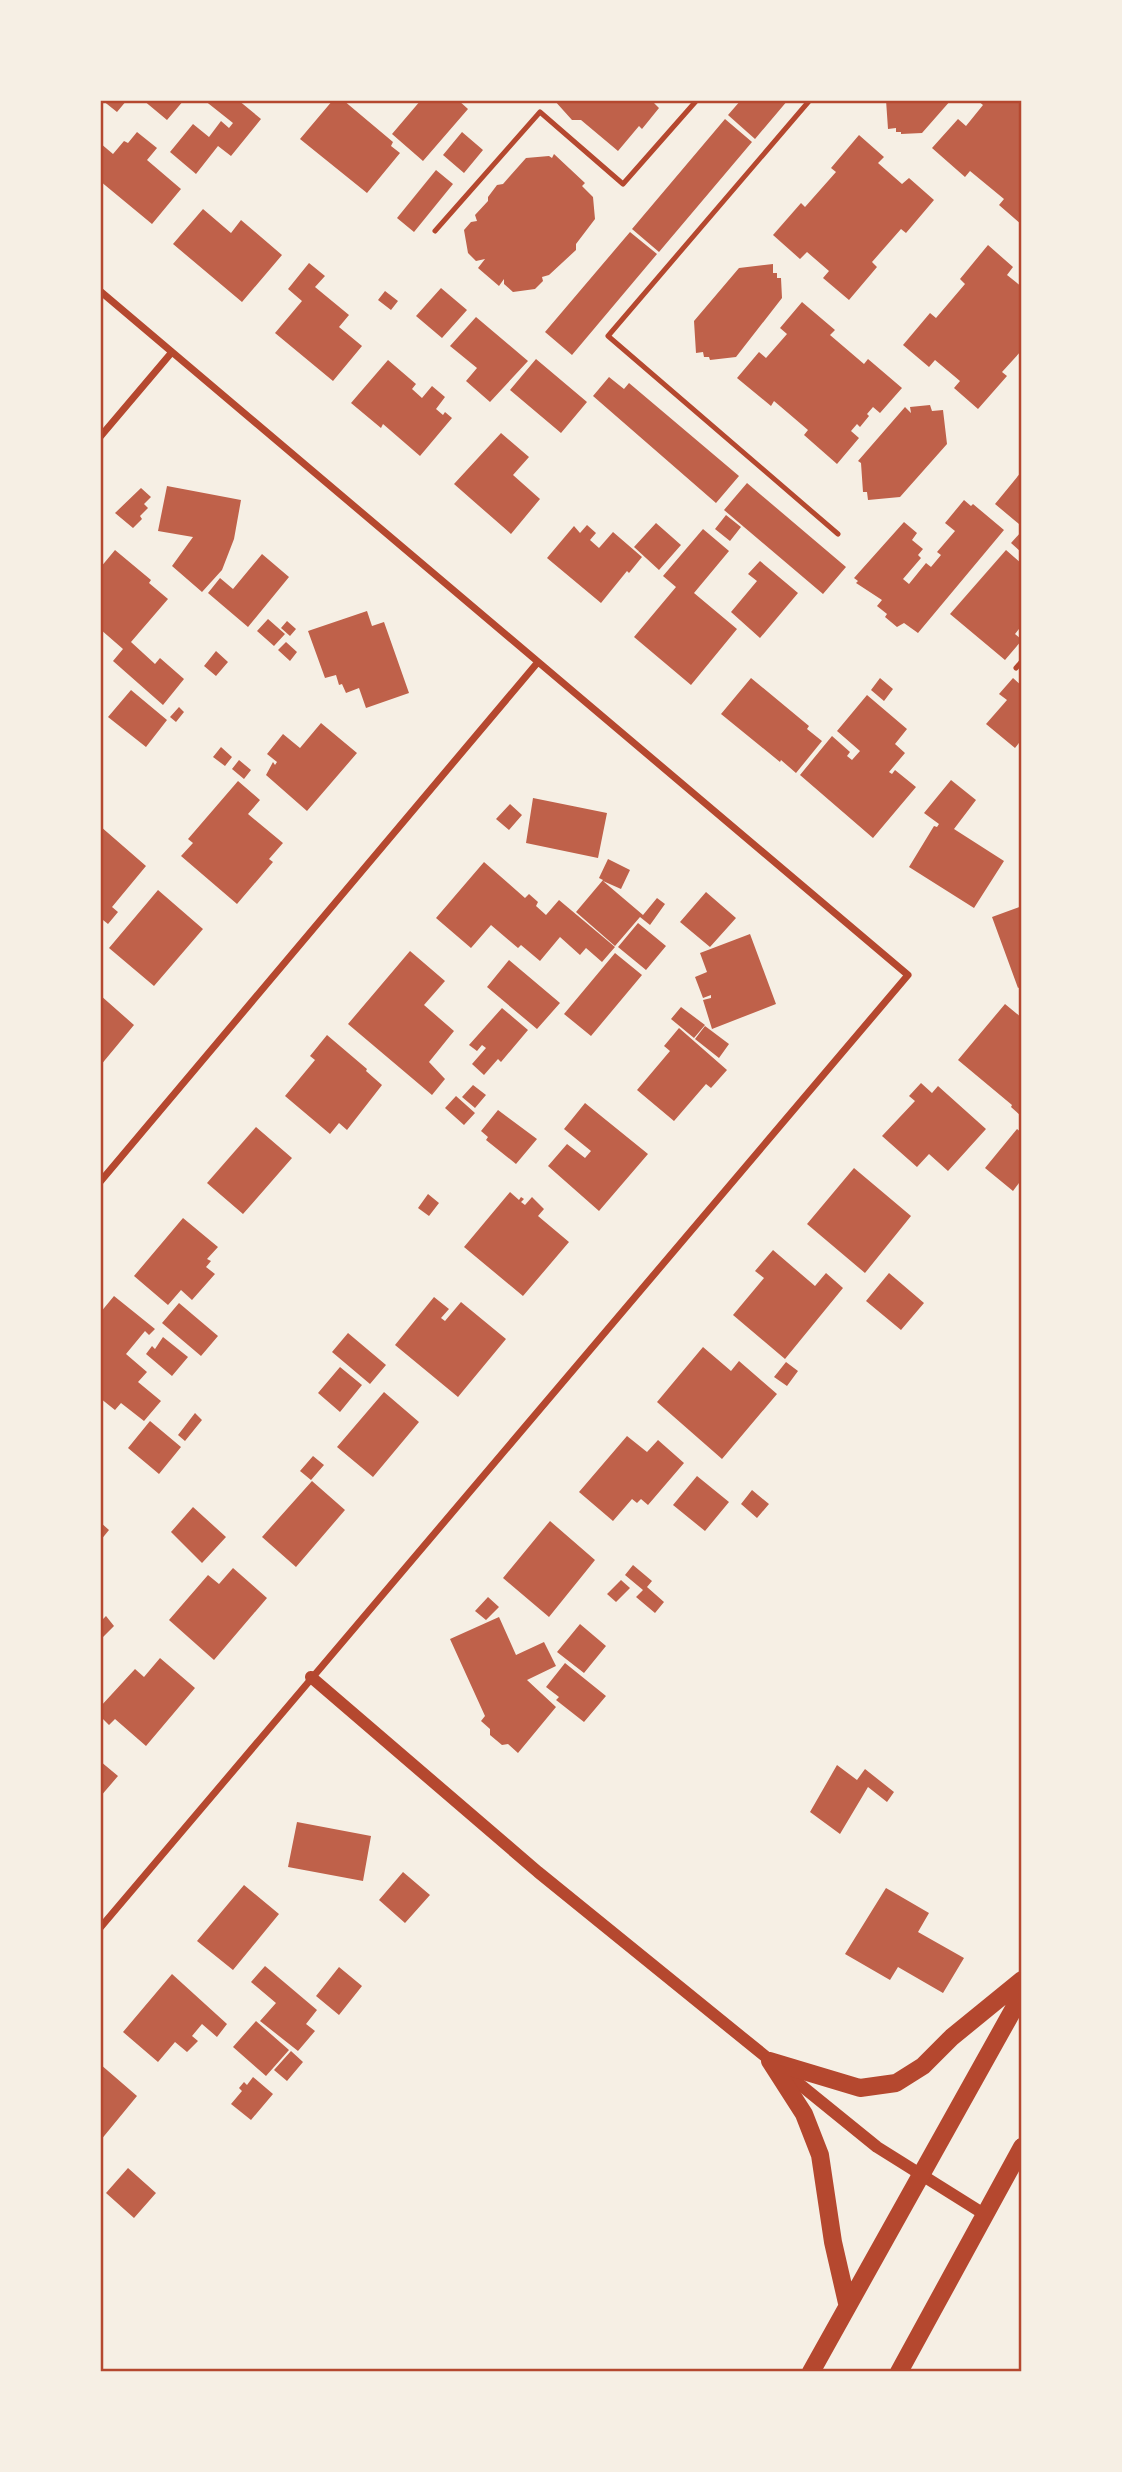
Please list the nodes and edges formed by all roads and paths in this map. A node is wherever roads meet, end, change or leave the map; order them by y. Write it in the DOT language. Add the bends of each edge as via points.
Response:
graph roads {
  1 [pos="697,100"];
  2 [pos="810,100"];
  3 [pos="435,231"];
  4 [pos="100,291"];
  5 [pos="172,352"];
  6 [pos="100,438"];
  7 [pos="838,534"];
  8 [pos="1022,661"];
  9 [pos="538,662"];
  10 [pos="1016,668"];
  11 [pos="100,1182"];
  12 [pos="311,1677"];
  13 [pos="100,1928"];
  14 [pos="1022,1980"];
  15 [pos="1022,1994"];
  16 [pos="770,2061"];
  17 [pos="1022,2147"];
  18 [pos="922,2174"];
  19 [pos="984,2214"];
  20 [pos="847,2303"];
  21 [pos="811,2372"];
  22 [pos="899,2372"];
  1 -- 3 [label="lane" via="623,184 540,112"];
  2 -- 7 [label="lane" via="608,336"];
  4 -- 5 [label="street"];
  5 -- 6 [label="street"];
  5 -- 9 [label="street"];
  8 -- 10 [label="lane"];
  9 -- 11 [label="street"];
  9 -- 12 [label="street" via="908,975"];
  12 -- 13 [label="street"];
  12 -- 16 [label="street" via="538,1872"];
  14 -- 16 [label="main road" via="923,2066 895,2083 860,2088"];
  15 -- 18 [label="main road"];
  16 -- 18 [label="street" via="877,2147"];
  16 -- 20 [label="main road" via="804,2114 820,2155"];
  17 -- 19 [label="main road"];
  18 -- 19 [label="street"];
  18 -- 20 [label="main road"];
  19 -- 22 [label="main road"];
  20 -- 21 [label="main road"];
}
